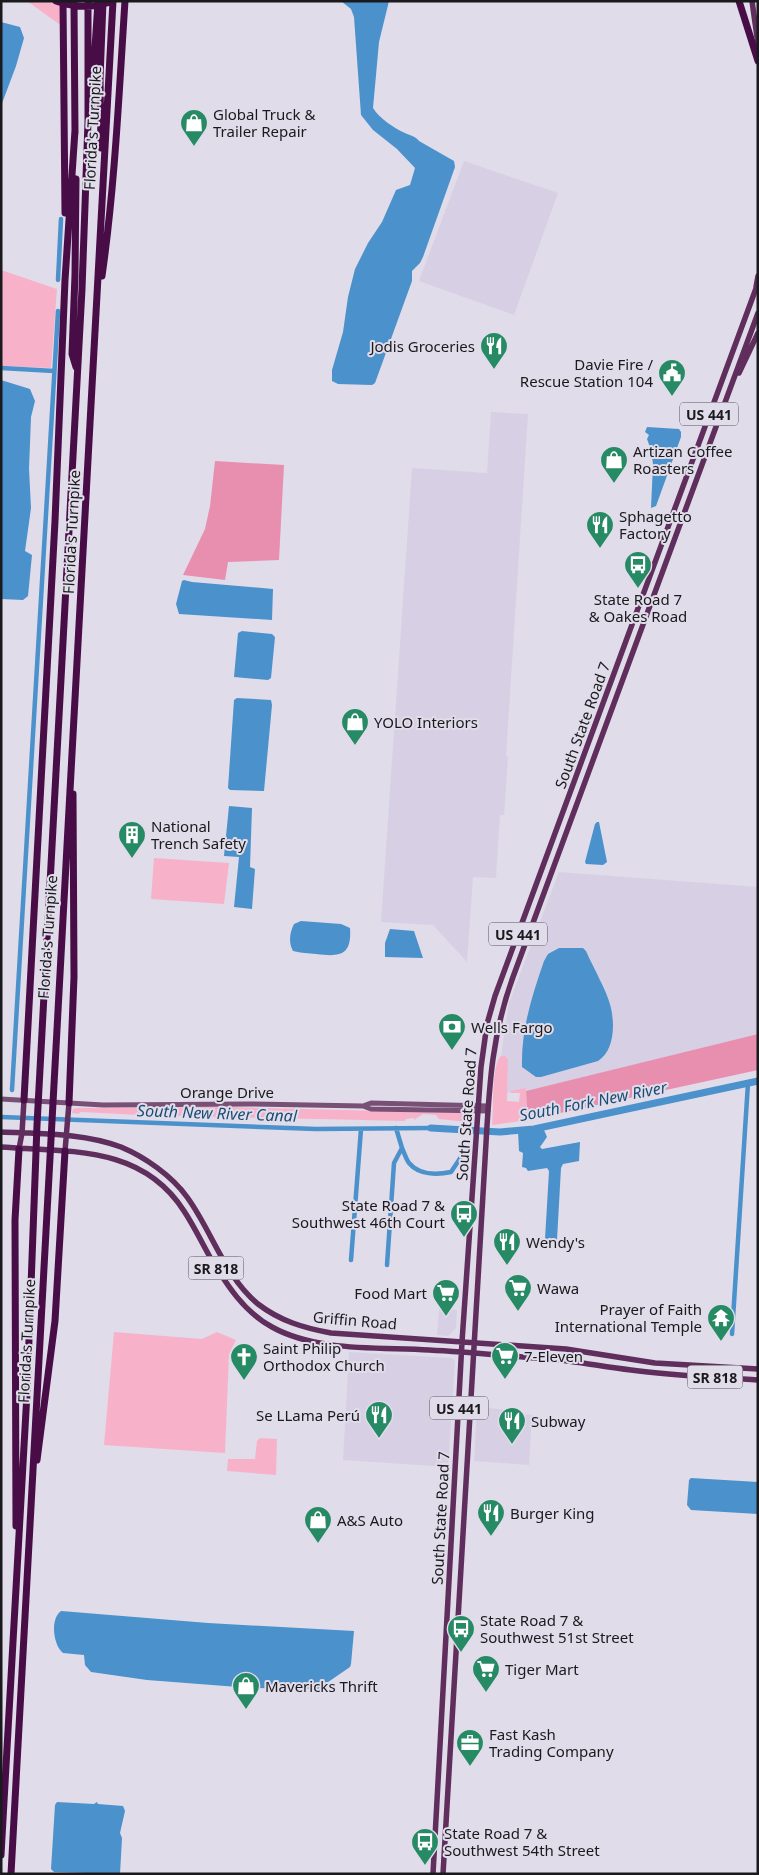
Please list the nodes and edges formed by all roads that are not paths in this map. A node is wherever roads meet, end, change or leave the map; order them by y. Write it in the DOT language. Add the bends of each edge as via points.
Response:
graph roads {
  1 [pos="56,1"];
  2 [pos="63,1"];
  3 [pos="74,1"];
  4 [pos="88,1"];
  5 [pos="98,1"];
  6 [pos="104,1"];
  7 [pos="113,1"];
  8 [pos="125,1"];
  9 [pos="739,1"];
  10 [pos="752,1"];
  11 [pos="758,44"];
  12 [pos="758,61"];
  13 [pos="88,122"];
  14 [pos="74,130"];
  15 [pos="103,169"];
  16 [pos="758,276"];
  17 [pos="65,280"];
  18 [pos="758,283"];
  19 [pos="755,291"];
  20 [pos="97,313"];
  21 [pos="758,313"];
  22 [pos="758,334"];
  23 [pos="78,375"];
  24 [pos="723,406"];
  25 [pos="619,658"];
  26 [pos="624,676"];
  27 [pos="72,776"];
  28 [pos="500,981"];
  29 [pos="504,1000"];
  30 [pos="1,1099"];
  31 [pos="24,1100"];
  32 [pos="68,1103"];
  33 [pos="424,1104"];
  34 [pos="363,1106"];
  35 [pos="478,1108"];
  36 [pos="488,1108"];
  37 [pos="415,1110"];
  38 [pos="22,1129"];
  39 [pos="1,1132"];
  40 [pos="67,1135"];
  41 [pos="1,1147"];
  42 [pos="19,1149"];
  43 [pos="65,1151"];
  44 [pos="471,1213"];
  45 [pos="480,1231"];
  46 [pos="462,1342"];
  47 [pos="473,1343"];
  48 [pos="462,1352"];
  49 [pos="473,1353"];
  50 [pos="758,1369"];
  51 [pos="758,1380"];
  52 [pos="32,1485"];
  53 [pos="453,1504"];
  54 [pos="453,1520"];
  55 [pos="464,1520"];
  56 [pos="463,1533"];
  57 [pos="18,1546"];
  58 [pos="1,1855"];
  59 [pos="11,1874"];
  60 [pos="433,1874"];
  61 [pos="442,1874"];
  1 -- 7 [label="highway" via="82,7"];
  2 -- 17 [label="highway"];
  3 -- 14 [label="highway"];
  4 -- 13 [label="highway, Florida's Turnpike"];
  5 -- 13 [label="highway"];
  6 -- 15 [label="highway" via="100,107"];
  7 -- 15 [label="highway, Florida's Turnpike"];
  8 -- 20 [label="highway" via="111,209"];
  9 -- 12 [label="highway"];
  10 -- 11 [label="main road"];
  13 -- 23 [label="highway, Florida's Turnpike"];
  14 -- 17 [label="highway"];
  14 -- 23 [label="highway" via="72,354"];
  15 -- 20 [label="highway, Florida's Turnpike"];
  16 -- 19 [label="main road"];
  17 -- 31 [label="highway"];
  18 -- 19 [label="main road, South State Road 7 / US 441"];
  19 -- 25 [label="main road, South State Road 7 / US 441"];
  20 -- 27 [label="highway, Florida's Turnpike"];
  21 -- 24 [label="main road, South State Road 7 / US 441"];
  22 -- 24 [label="main road"];
  23 -- 57 [label="highway, Florida's Turnpike"];
  24 -- 26 [label="main road, South State Road 7 / US 441"];
  25 -- 26 [label="main road"];
  25 -- 28 [label="main road, South State Road 7 / US 441"];
  26 -- 29 [label="main road, South State Road 7 / US 441"];
  27 -- 32 [label="highway" via="74,977"];
  27 -- 52 [label="highway, Florida's Turnpike"];
  28 -- 29 [label="main road"];
  28 -- 35 [label="main road, South State Road 7 / US 441" via="484,1039"];
  29 -- 36 [label="main road, South State Road 7 / US 441" via="493,1048"];
  30 -- 31 [label="street, Orange Drive"];
  31 -- 32 [label="street, Orange Drive"];
  31 -- 38 [label="main road"];
  32 -- 34 [label="street, Orange Drive"];
  32 -- 40 [label="main road"];
  33 -- 34 [label="street, Orange Drive" via="371,1103"];
  33 -- 35 [label="street, Orange Drive"];
  33 -- 37 [label="street"];
  34 -- 37 [label="street, Orange Drive"];
  35 -- 36 [label="street, Orange Drive"];
  35 -- 37 [label="street, Orange Drive"];
  35 -- 44 [label="main road, South State Road 7 / US 441"];
  36 -- 45 [label="main road, South State Road 7 / US 441"];
  38 -- 39 [label="main road, Griffin Road / SR 818"];
  38 -- 40 [label="main road, Griffin Road / SR 818"];
  38 -- 42 [label="main road"];
  40 -- 43 [label="main road"];
  40 -- 46 [label="main road, Griffin Road / SR 818" via="122,1148 169,1178 187,1196 243,1289 280,1318 304,1328 331,1333"];
  41 -- 42 [label="main road, Griffin Road / SR 818"];
  42 -- 43 [label="main road, Griffin Road / SR 818"];
  42 -- 57 [label="highway" via="15,1282 15,1517"];
  43 -- 48 [label="main road, Griffin Road / SR 818" via="96,1153 121,1160 168,1190 184,1210 231,1290 249,1311 272,1328 320,1344"];
  43 -- 52 [label="highway" via="55,1321"];
  44 -- 45 [label="main road"];
  44 -- 46 [label="main road, South State Road 7 / US 441"];
  45 -- 47 [label="main road, South State Road 7 / US 441"];
  46 -- 47 [label="main road, Griffin Road / SR 818"];
  46 -- 48 [label="main road, South State Road 7 / US 441"];
  47 -- 49 [label="main road, South State Road 7 / US 441"];
  47 -- 50 [label="main road, Griffin Road / SR 818" via="583,1351 655,1363"];
  48 -- 49 [label="main road, Griffin Road / SR 818"];
  48 -- 53 [label="main road, South State Road 7 / US 441"];
  49 -- 51 [label="main road, Griffin Road / SR 818"];
  49 -- 55 [label="main road, South State Road 7 / US 441"];
  52 -- 59 [label="highway, Florida's Turnpike"];
  53 -- 54 [label="main road, South State Road 7 / US 441"];
  53 -- 55 [label="main road"];
  54 -- 56 [label="main road"];
  54 -- 60 [label="main road, South State Road 7 / US 441"];
  55 -- 56 [label="main road, South State Road 7 / US 441"];
  56 -- 61 [label="main road, South State Road 7 / US 441"];
  57 -- 58 [label="highway, Florida's Turnpike"];
}
